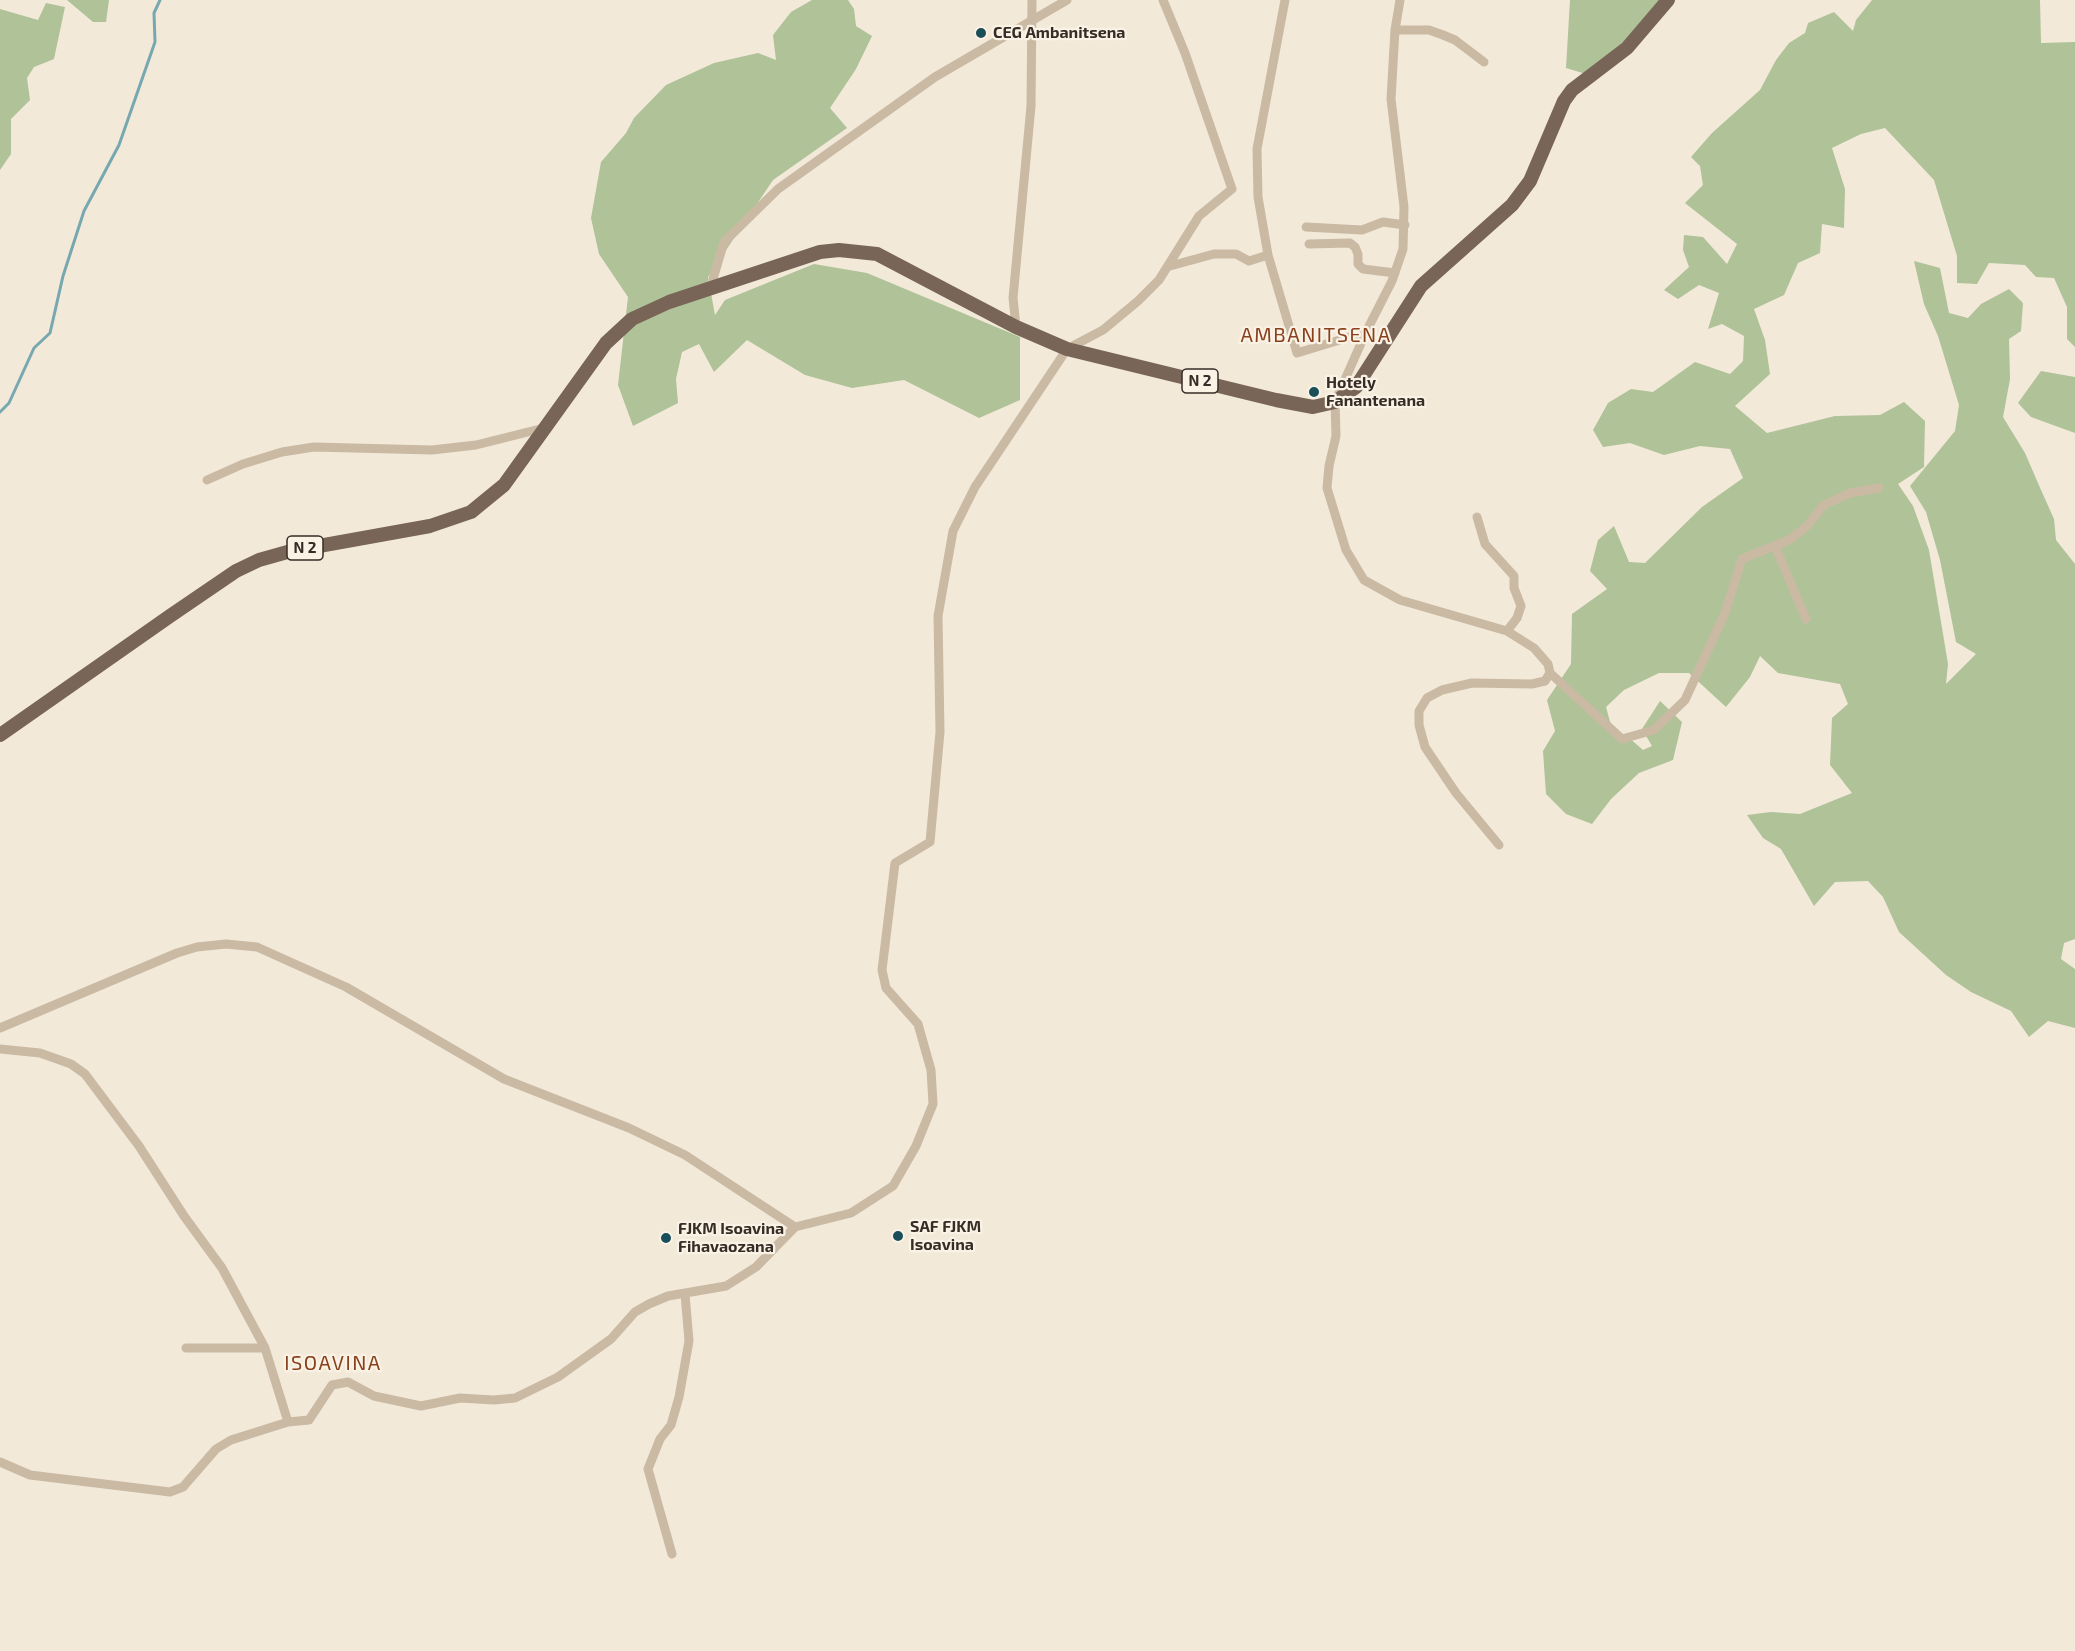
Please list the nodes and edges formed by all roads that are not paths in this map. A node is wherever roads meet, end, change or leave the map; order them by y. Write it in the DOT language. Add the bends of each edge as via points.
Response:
graph roads {
  1 [pos="1032,0"];
  2 [pos="1066,0"];
  3 [pos="1163,0"];
  4 [pos="1285,0"];
  5 [pos="1400,0"];
  6 [pos="1668,0"];
  7 [pos="1033,19"];
  8 [pos="1395,30"];
  9 [pos="1484,62"];
  10 [pos="1405,225"];
  11 [pos="1306,226"];
  12 [pos="1309,244"];
  13 [pos="1268,255"];
  14 [pos="1170,266"];
  15 [pos="1395,273"];
  16 [pos="714,287"];
  17 [pos="1016,327"];
  18 [pos="1366,332"];
  19 [pos="1067,349"];
  20 [pos="1335,402"];
  21 [pos="546,427"];
  22 [pos="207,480"];
  23 [pos="1879,488"];
  24 [pos="1477,517"];
  25 [pos="1775,546"];
  26 [pos="1806,619"];
  27 [pos="1507,631"];
  28 [pos="1550,674"];
  29 [pos="0,735"];
  30 [pos="1499,845"];
  31 [pos="0,1028"];
  32 [pos="0,1049"];
  33 [pos="795,1227"];
  34 [pos="685,1294"];
  35 [pos="186,1348"];
  36 [pos="265,1348"];
  37 [pos="288,1422"];
  38 [pos="0,1462"];
  39 [pos="672,1554"];
  1 -- 7 [label="street"];
  2 -- 7 [label="street"];
  3 -- 14 [label="street" via="1232,189 1200,216"];
  4 -- 13 [label="street" via="1257,149 1258,197"];
  5 -- 8 [label="street"];
  6 -- 20 [label="main road" via="1627,48 1572,90 1530,181 1512,205 1421,286 1356,387"];
  7 -- 16 [label="street" via="935,77 778,189 724,242"];
  7 -- 17 [label="street" via="1031,106 1013,298"];
  8 -- 9 [label="street" via="1429,30 1443,35"];
  8 -- 10 [label="street" via="1391,99"];
  10 -- 11 [label="street" via="1383,222 1362,230"];
  10 -- 15 [label="street"];
  12 -- 15 [label="street" via="1350,243 1363,269"];
  13 -- 14 [label="street" via="1249,261 1236,254 1214,254"];
  13 -- 18 [label="street" via="1297,353"];
  14 -- 19 [label="street" via="1138,302 1103,330"];
  15 -- 18 [label="street"];
  16 -- 17 [label="main road, N 2" via="820,252 863,252 877,254"];
  16 -- 21 [label="main road, N 2" via="649,311 622,328 606,343"];
  17 -- 19 [label="main road, N 2"];
  18 -- 20 [label="street"];
  19 -- 20 [label="main road, N 2" via="1276,400 1313,407"];
  19 -- 33 [label="street" via="975,487 953,531 938,616 939,732 930,842 895,863 882,970 886,988 918,1024 931,1070 933,1104 916,1146 893,1186 851,1213"];
  20 -- 27 [label="street" via="1336,435 1327,488 1355,568 1376,589 1400,600"];
  21 -- 22 [label="street" via="476,445 432,450 314,447 282,452"];
  21 -- 29 [label="main road, N 2" via="504,485 471,512 430,526 259,560 236,571"];
  23 -- 25 [label="street" via="1850,493 1824,505 1807,526"];
  24 -- 27 [label="street" via="1485,544 1512,572 1520,600 1517,618"];
  25 -- 26 [label="street"];
  25 -- 28 [label="street" via="1742,559 1725,613 1685,700 1654,730 1622,739"];
  27 -- 28 [label="street" via="1534,648 1548,664"];
  28 -- 30 [label="street" via="1545,681 1532,684 1472,683 1442,690 1427,698 1419,711 1425,747"];
  31 -- 33 [label="street" via="177,953 226,944 257,947 346,987 504,1079 629,1128 685,1155"];
  32 -- 36 [label="street" via="40,1053 86,1074 222,1268"];
  33 -- 34 [label="street" via="756,1267 726,1286"];
  34 -- 37 [label="street" via="668,1296 635,1312 611,1339 558,1377 515,1398 460,1398 421,1406 374,1396 348,1382 332,1385 309,1420"];
  34 -- 39 [label="street" via="689,1341 678,1397 671,1425 648,1469"];
  35 -- 36 [label="street"];
  36 -- 37 [label="street"];
  37 -- 38 [label="street" via="231,1440 216,1449 183,1487 170,1492 30,1474"];
}
